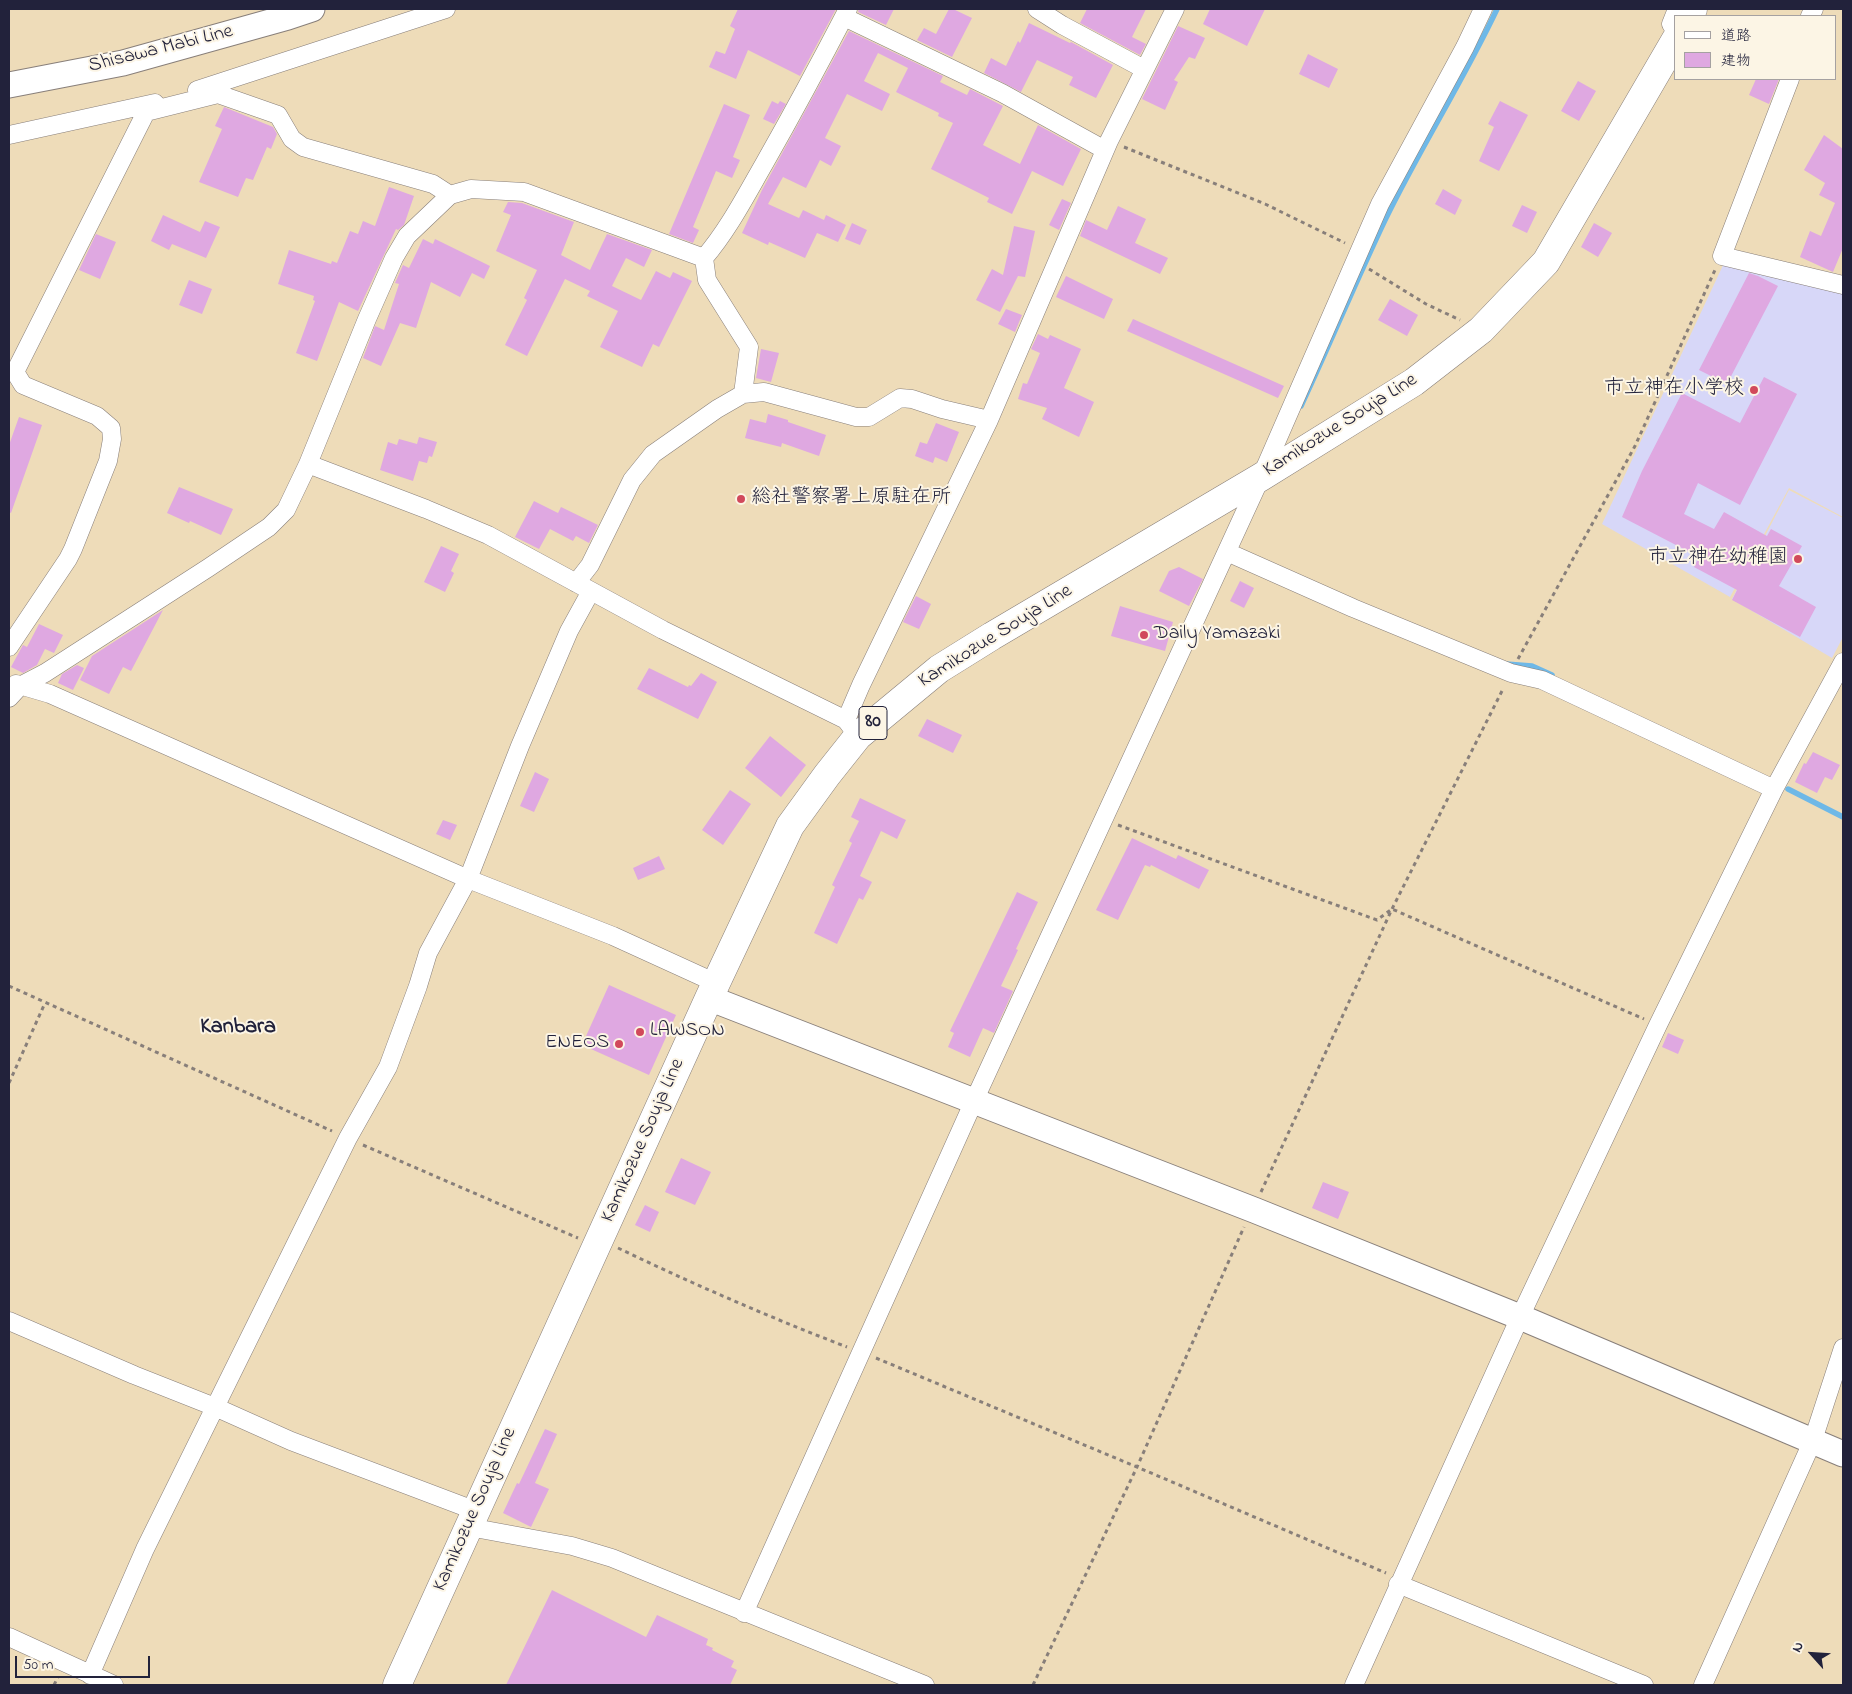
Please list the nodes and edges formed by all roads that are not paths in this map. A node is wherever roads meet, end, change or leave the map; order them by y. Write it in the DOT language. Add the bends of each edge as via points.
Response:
graph roads {
  1 [pos="312,9"];
  2 [pos="446,9"];
  3 [pos="1037,9"];
  4 [pos="1175,9"];
  5 [pos="1483,9"];
  6 [pos="846,13"];
  7 [pos="1674,16"];
  8 [pos="1674,29"];
  9 [pos="1674,42"];
  10 [pos="1144,69"];
  11 [pos="1790,80"];
  12 [pos="9,85"];
  13 [pos="9,135"];
  14 [pos="1107,146"];
  15 [pos="450,195"];
  16 [pos="704,258"];
  17 [pos="1843,285"];
  18 [pos="744,394"];
  19 [pos="989,420"];
  20 [pos="308,464"];
  21 [pos="1260,477"];
  22 [pos="1227,552"];
  23 [pos="583,587"];
  24 [pos="9,647"];
  25 [pos="1843,662"];
  26 [pos="12,688"];
  27 [pos="852,728"];
  28 [pos="1774,789"];
  29 [pos="468,880"];
  30 [pos="712,990"];
  31 [pos="974,1101"];
  32 [pos="1520,1317"];
  33 [pos="9,1321"];
  34 [pos="1843,1348"];
  35 [pos="215,1408"];
  36 [pos="1813,1440"];
  37 [pos="1843,1454"];
  38 [pos="473,1519"];
  39 [pos="1399,1582"];
  40 [pos="744,1613"];
  41 [pos="9,1637"];
  42 [pos="90,1675"];
  43 [pos="114,1685"];
  44 [pos="397,1685"];
  45 [pos="924,1685"];
  46 [pos="1354,1685"];
  47 [pos="1644,1685"];
  48 [pos="1703,1685"];
  1 -- 12 [label="street, Shisawa Mabi Line" via="123,62"];
  2 -- 13 [label="street" via="144,107"];
  3 -- 10 [label="street"];
  4 -- 10 [label="street"];
  5 -- 21 [label="street" via="1380,204"];
  6 -- 14 [label="street"];
  6 -- 16 [label="street" via="721,238"];
  7 -- 8 [label="street" via="1671,24"];
  9 -- 21 [label="main road, Kamikozue Souja Line / 80" via="1546,262 1481,330 1414,382"];
  10 -- 14 [label="street"];
  11 -- 17 [label="street" via="1722,256"];
  14 -- 19 [label="street"];
  15 -- 16 [label="street" via="471,189 524,192"];
  15 -- 20 [label="street" via="408,236 394,258"];
  15 -- 24 [label="street" via="433,184 303,147 292,139 278,115 218,94 146,112 15,372 24,385 97,416 111,428 112,439 108,461 68,559"];
  16 -- 18 [label="street" via="707,280 749,348"];
  18 -- 19 [label="street" via="764,392 856,417 869,417 900,398 912,399"];
  18 -- 23 [label="street" via="654,454 632,480 590,565"];
  19 -- 27 [label="street" via="861,685"];
  20 -- 23 [label="street" via="488,535"];
  20 -- 26 [label="street" via="286,510 269,527 45,673"];
  21 -- 22 [label="street"];
  21 -- 27 [label="main road, Kamikozue Souja Line / 80" via="992,636"];
  22 -- 28 [label="street" via="1511,673 1542,680"];
  22 -- 31 [label="street"];
  23 -- 27 [label="street"];
  23 -- 29 [label="street" via="569,631"];
  25 -- 28 [label="street"];
  26 -- 29 [label="street" via="50,694"];
  27 -- 30 [label="main road, Kamikozue Souja Line / 80" via="827,775 790,826"];
  28 -- 32 [label="street"];
  29 -- 30 [label="street" via="613,936"];
  29 -- 35 [label="street" via="428,953 388,1067 348,1138"];
  30 -- 31 [label="street"];
  30 -- 38 [label="main road, Kamikozue Souja Line / 80"];
  31 -- 32 [label="street"];
  31 -- 40 [label="street"];
  32 -- 36 [label="street"];
  32 -- 39 [label="street"];
  33 -- 35 [label="street"];
  34 -- 36 [label="street"];
  35 -- 38 [label="street"];
  35 -- 42 [label="street" via="145,1548"];
  36 -- 37 [label="street"];
  36 -- 48 [label="street"];
  38 -- 40 [label="street" via="612,1558"];
  38 -- 44 [label="main road, Kamikozue Souja Line / 80"];
  39 -- 46 [label="street"];
  39 -- 47 [label="street"];
  40 -- 45 [label="street"];
  41 -- 42 [label="street"];
  42 -- 43 [label="street"];
}
